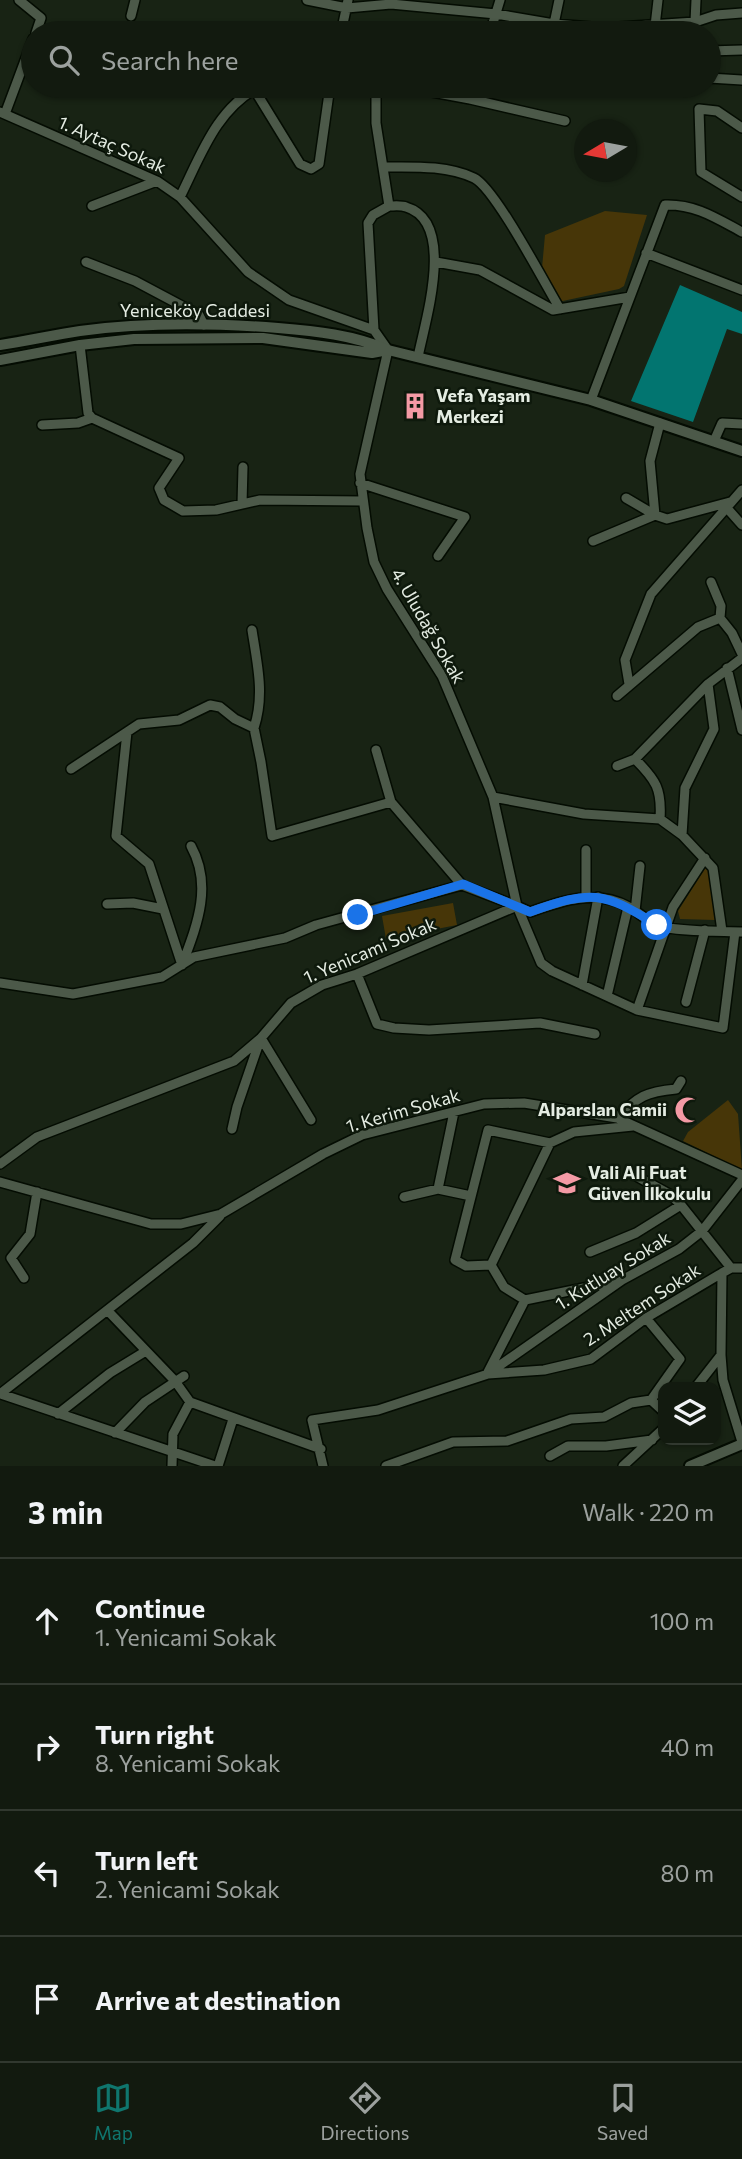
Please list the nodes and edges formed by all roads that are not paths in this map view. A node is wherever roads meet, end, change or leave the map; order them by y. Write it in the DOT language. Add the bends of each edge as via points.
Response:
graph roads {
  1 [pos="19,0"];
  2 [pos="135,0"];
  3 [pos="307,0"];
  4 [pos="500,0"];
  5 [pos="559,0"];
  6 [pos="658,0"];
  7 [pos="696,0"];
  8 [pos="391,2"];
  9 [pos="347,4"];
  10 [pos="444,4"];
  11 [pos="742,13"];
  12 [pos="496,14"];
  13 [pos="131,16"];
  14 [pos="40,21"];
  15 [pos="494,21"];
  16 [pos="537,21"];
  17 [pos="555,21"];
  18 [pos="656,21"];
  19 [pos="695,21"];
  20 [pos="698,21"];
  21 [pos="742,50"];
  22 [pos="721,51"];
  23 [pos="21,68"];
  24 [pos="721,79"];
  25 [pos="742,80"];
  26 [pos="241,98"];
  27 [pos="263,98"];
  28 [pos="328,98"];
  29 [pos="376,98"];
  30 [pos="465,98"];
  31 [pos="470,99"];
  32 [pos="2,113"];
  33 [pos="565,121"];
  34 [pos="742,128"];
  35 [pos="383,167"];
  36 [pos="157,181"];
  37 [pos="180,197"];
  38 [pos="742,197"];
  39 [pos="92,206"];
  40 [pos="389,206"];
  41 [pos="742,232"];
  42 [pos="646,253"];
  43 [pos="86,262"];
  44 [pos="436,262"];
  45 [pos="742,289"];
  46 [pos="630,297"];
  47 [pos="560,309"];
  48 [pos="204,326"];
  49 [pos="374,330"];
  50 [pos="32,340"];
  51 [pos="0,345"];
  52 [pos="80,345"];
  53 [pos="388,350"];
  54 [pos="35,354"];
  55 [pos="418,357"];
  56 [pos="0,360"];
  57 [pos="591,400"];
  58 [pos="92,418"];
  59 [pos="660,423"];
  60 [pos="42,425"];
  61 [pos="742,425"];
  62 [pos="714,441"];
  63 [pos="742,451"];
  64 [pos="243,467"];
  65 [pos="359,483"];
  66 [pos="742,489"];
  67 [pos="626,498"];
  68 [pos="362,501"];
  69 [pos="242,504"];
  70 [pos="728,504"];
  71 [pos="655,515"];
  72 [pos="742,525"];
  73 [pos="593,541"];
  74 [pos="439,556"];
  75 [pos="711,582"];
  76 [pos="720,618"];
  77 [pos="252,630"];
  78 [pos="742,656"];
  79 [pos="727,668"];
  80 [pos="629,684"];
  81 [pos="708,684"];
  82 [pos="617,696"];
  83 [pos="254,728"];
  84 [pos="742,730"];
  85 [pos="127,732"];
  86 [pos="376,750"];
  87 [pos="635,759"];
  88 [pos="617,766"];
  89 [pos="71,769"];
  90 [pos="493,796"];
  91 [pos="391,802"];
  92 [pos="660,819"];
  93 [pos="682,835"];
  94 [pos="191,845"];
  95 [pos="586,850"];
  96 [pos="705,858"];
  97 [pos="640,866"];
  98 [pos="463,884"];
  99 [pos="586,897"];
  100 [pos="598,897"];
  101 [pos="107,905"];
  102 [pos="517,906"];
  103 [pos="163,909"];
  104 [pos="632,909"];
  105 [pos="667,927"];
  106 [pos="705,930"];
  107 [pos="722,931"];
  108 [pos="738,932"];
  109 [pos="182,965"];
  110 [pos="357,974"];
  111 [pos="0,983"];
  112 [pos="582,985"];
  113 [pos="607,996"];
  114 [pos="686,1002"];
  115 [pos="637,1010"];
  116 [pos="595,1034"];
  117 [pos="261,1038"];
  118 [pos="681,1081"];
  119 [pos="454,1112"];
  120 [pos="617,1118"];
  121 [pos="311,1120"];
  122 [pos="636,1126"];
  123 [pos="232,1129"];
  124 [pos="550,1143"];
  125 [pos="0,1164"];
  126 [pos="742,1175"];
  127 [pos="638,1178"];
  128 [pos="742,1180"];
  129 [pos="0,1182"];
  130 [pos="438,1189"];
  131 [pos="37,1192"];
  132 [pos="471,1196"];
  133 [pos="404,1197"];
  134 [pos="681,1205"];
  135 [pos="221,1214"];
  136 [pos="702,1231"];
  137 [pos="590,1251"];
  138 [pos="491,1265"];
  139 [pos="732,1268"];
  140 [pos="742,1268"];
  141 [pos="722,1273"];
  142 [pos="24,1278"];
  143 [pos="622,1280"];
  144 [pos="525,1300"];
  145 [pos="108,1311"];
  146 [pos="646,1318"];
  147 [pos="146,1351"];
  148 [pos="721,1355"];
  149 [pos="488,1374"];
  150 [pos="184,1376"];
  151 [pos="175,1381"];
  152 [pos="700,1382"];
  153 [pos="1,1394"];
  154 [pos="651,1400"];
  155 [pos="190,1402"];
  156 [pos="658,1406"];
  157 [pos="58,1413"];
  158 [pos="233,1419"];
  159 [pos="115,1433"];
  160 [pos="658,1434"];
  161 [pos="652,1440"];
  162 [pos="742,1443"];
  163 [pos="321,1449"];
  164 [pos="172,1452"];
  165 [pos="550,1456"];
  166 [pos="173,1466"];
  167 [pos="216,1466"];
  168 [pos="323,1466"];
  169 [pos="386,1466"];
  170 [pos="623,1466"];
  171 [pos="690,1466"];
  1 -- 14 [label="street"];
  2 -- 13 [label="street"];
  3 -- 9 [label="street"];
  4 -- 12 [label="street"];
  5 -- 17 [label="street"];
  6 -- 18 [label="street"];
  7 -- 19 [label="street"];
  8 -- 9 [label="street"];
  8 -- 10 [label="street"];
  10 -- 12 [label="street"];
  11 -- 20 [label="street"];
  12 -- 15 [label="street"];
  12 -- 16 [label="street"];
  21 -- 22 [label="street"];
  23 -- 32 [label="street"];
  24 -- 25 [label="street"];
  26 -- 37 [label="street" via="217,125"];
  27 -- 28 [label="street" via="300,164 312,169 319,164"];
  29 -- 35 [label="street"];
  30 -- 31 [label="street"];
  31 -- 33 [label="street"];
  32 -- 36 [label="street, 1. Aytaç Sokak"];
  34 -- 38 [label="street" via="717,111 699,109 701,172"];
  35 -- 40 [label="street"];
  35 -- 47 [label="street" via="432,167 476,178 493,196"];
  36 -- 37 [label="street, 1. Aytaç Sokak"];
  36 -- 39 [label="street"];
  37 -- 49 [label="street, 1. Aytaç Sokak" via="248,272 289,300"];
  40 -- 44 [label="street" via="406,207 421,215"];
  40 -- 49 [label="street" via="368,223"];
  41 -- 42 [label="street" via="698,209 664,205"];
  42 -- 45 [label="street"];
  42 -- 46 [label="street"];
  43 -- 48 [label="street" via="135,281 199,315"];
  44 -- 47 [label="street" via="480,270 553,310"];
  44 -- 55 [label="street"];
  46 -- 47 [label="street"];
  46 -- 57 [label="street"];
  48 -- 50 [label="street, Yeniceköy Caddesi" via="129,327"];
  48 -- 53 [label="street, Yeniceköy Caddesi" via="310,330"];
  49 -- 53 [label="street"];
  50 -- 51 [label="street, Yeniceköy Caddesi"];
  50 -- 54 [label="street"];
  52 -- 53 [label="street, Yeniceköy Caddesi" via="134,339 263,338 372,353"];
  52 -- 54 [label="street, Yeniceköy Caddesi"];
  52 -- 58 [label="street"];
  53 -- 55 [label="street, Yeniceköy Caddesi"];
  53 -- 65 [label="street, 4. Uludağ Sokak"];
  54 -- 56 [label="street, Yeniceköy Caddesi"];
  55 -- 57 [label="street, Yeniceköy Caddesi"];
  57 -- 59 [label="street, Yeniceköy Caddesi"];
  58 -- 60 [label="street"];
  58 -- 69 [label="street" via="179,458 159,488 164,500 183,511"];
  59 -- 62 [label="street, Yeniceköy Caddesi"];
  59 -- 71 [label="street" via="650,461"];
  61 -- 62 [label="street" via="722,423"];
  62 -- 63 [label="street, Yeniceköy Caddesi"];
  64 -- 69 [label="street"];
  65 -- 68 [label="street, 4. Uludağ Sokak"];
  65 -- 74 [label="street" via="465,517"];
  66 -- 70 [label="street"];
  67 -- 71 [label="street"];
  68 -- 69 [label="street" via="260,500"];
  68 -- 90 [label="street, 4. Uludağ Sokak" via="374,562 442,676"];
  70 -- 71 [label="street" via="667,520"];
  70 -- 72 [label="street"];
  70 -- 80 [label="street" via="651,594 625,660"];
  71 -- 73 [label="street"];
  75 -- 76 [label="street" via="722,606"];
  76 -- 78 [label="street"];
  76 -- 80 [label="street" via="698,627"];
  77 -- 83 [label="street" via="260,696"];
  78 -- 79 [label="street"];
  79 -- 81 [label="street"];
  79 -- 84 [label="street"];
  80 -- 82 [label="street"];
  81 -- 87 [label="street"];
  81 -- 93 [label="street" via="713,729 685,788"];
  83 -- 85 [label="street" via="210,705 179,720 139,724"];
  83 -- 91 [label="street" via="272,836"];
  85 -- 89 [label="street"];
  85 -- 103 [label="street" via="116,836 149,864"];
  86 -- 91 [label="street"];
  87 -- 88 [label="street"];
  87 -- 92 [label="street" via="653,777 661,798"];
  90 -- 92 [label="street" via="584,814"];
  90 -- 102 [label="street, 4. Uludağ Sokak"];
  91 -- 98 [label="street"];
  92 -- 93 [label="street"];
  93 -- 96 [label="street"];
  94 -- 109 [label="street" via="199,859 204,891"];
  95 -- 99 [label="street"];
  96 -- 105 [label="street" via="673,906"];
  96 -- 107 [label="street" via="713,867"];
  97 -- 104 [label="street"];
  98 -- 102 [label="street"];
  98 -- 109 [label="street" via="285,938 194,957"];
  99 -- 100 [label="street, 1. Yenicami Sokak"];
  99 -- 102 [label="street, 1. Yenicami Sokak" via="530,912"];
  100 -- 104 [label="street, 1. Yenicami Sokak"];
  100 -- 112 [label="street"];
  101 -- 103 [label="street" via="133,903"];
  102 -- 110 [label="street, 1. Yenicami Sokak"];
  102 -- 112 [label="street, 4. Uludağ Sokak" via="541,963"];
  103 -- 109 [label="street"];
  104 -- 105 [label="street, 1. Yenicami Sokak"];
  104 -- 113 [label="street"];
  105 -- 106 [label="street, 1. Yenicami Sokak"];
  105 -- 115 [label="street"];
  106 -- 107 [label="street, 1. Yenicami Sokak"];
  106 -- 114 [label="street"];
  107 -- 108 [label="street, 1. Yenicami Sokak"];
  108 -- 115 [label="street" via="723,1028"];
  109 -- 111 [label="street" via="162,977 73,994"];
  110 -- 116 [label="street" via="377,1024 429,1030 540,1023"];
  110 -- 117 [label="street, 1. Yenicami Sokak" via="323,985 291,1003"];
  112 -- 113 [label="street"];
  113 -- 115 [label="street"];
  117 -- 121 [label="street"];
  117 -- 123 [label="street"];
  117 -- 125 [label="street, 1. Yenicami Sokak" via="234,1061 37,1137"];
  118 -- 120 [label="street" via="676,1089 635,1099"];
  119 -- 120 [label="street, 1. Kerim Sokak" via="484,1104 524,1103"];
  119 -- 130 [label="street"];
  119 -- 135 [label="street, 1. Kerim Sokak" via="362,1135"];
  120 -- 122 [label="street, 1. Kerim Sokak"];
  122 -- 124 [label="street" via="574,1132"];
  122 -- 126 [label="street, 1. Kerim Sokak"];
  124 -- 132 [label="street" via="488,1130"];
  124 -- 138 [label="street"];
  127 -- 134 [label="street"];
  128 -- 136 [label="street, 1. Kutluay Sokak"];
  129 -- 131 [label="street, 1. Kerim Sokak"];
  130 -- 132 [label="street"];
  130 -- 133 [label="street"];
  131 -- 135 [label="street, 1. Kerim Sokak" via="151,1224 181,1224"];
  131 -- 142 [label="street" via="30,1234 11,1258"];
  132 -- 138 [label="street" via="455,1260 466,1266"];
  134 -- 136 [label="street"];
  134 -- 137 [label="street" via="636,1233"];
  135 -- 145 [label="street" via="193,1243"];
  136 -- 139 [label="street"];
  136 -- 143 [label="street, 1. Kutluay Sokak"];
  138 -- 144 [label="street" via="504,1287"];
  139 -- 140 [label="street, 2. Meltem Sokak"];
  139 -- 141 [label="street, 2. Meltem Sokak"];
  141 -- 146 [label="street, 2. Meltem Sokak"];
  141 -- 148 [label="street"];
  143 -- 144 [label="street"];
  143 -- 149 [label="street, 1. Kutluay Sokak"];
  144 -- 149 [label="street"];
  145 -- 147 [label="street"];
  145 -- 153 [label="street"];
  146 -- 149 [label="street, 2. Meltem Sokak" via="591,1359 544,1370"];
  146 -- 154 [label="street" via="680,1359"];
  147 -- 151 [label="street"];
  147 -- 157 [label="street"];
  148 -- 152 [label="street"];
  148 -- 162 [label="street" via="723,1380"];
  149 -- 163 [label="street, 2. Meltem Sokak" via="378,1410 312,1420"];
  150 -- 151 [label="street"];
  151 -- 155 [label="street"];
  151 -- 159 [label="street" via="145,1402"];
  153 -- 157 [label="street"];
  154 -- 156 [label="street"];
  154 -- 169 [label="street" via="631,1403 604,1416 571,1419 507,1441 453,1442"];
  155 -- 158 [label="street"];
  155 -- 164 [label="street" via="173,1434"];
  157 -- 159 [label="street"];
  158 -- 163 [label="street"];
  158 -- 167 [label="street"];
  159 -- 164 [label="street"];
  160 -- 161 [label="street"];
  161 -- 165 [label="street" via="568,1446"];
  161 -- 170 [label="street"];
  162 -- 171 [label="street"];
  163 -- 168 [label="street"];
  164 -- 166 [label="street"];
  164 -- 167 [label="street"];
}
